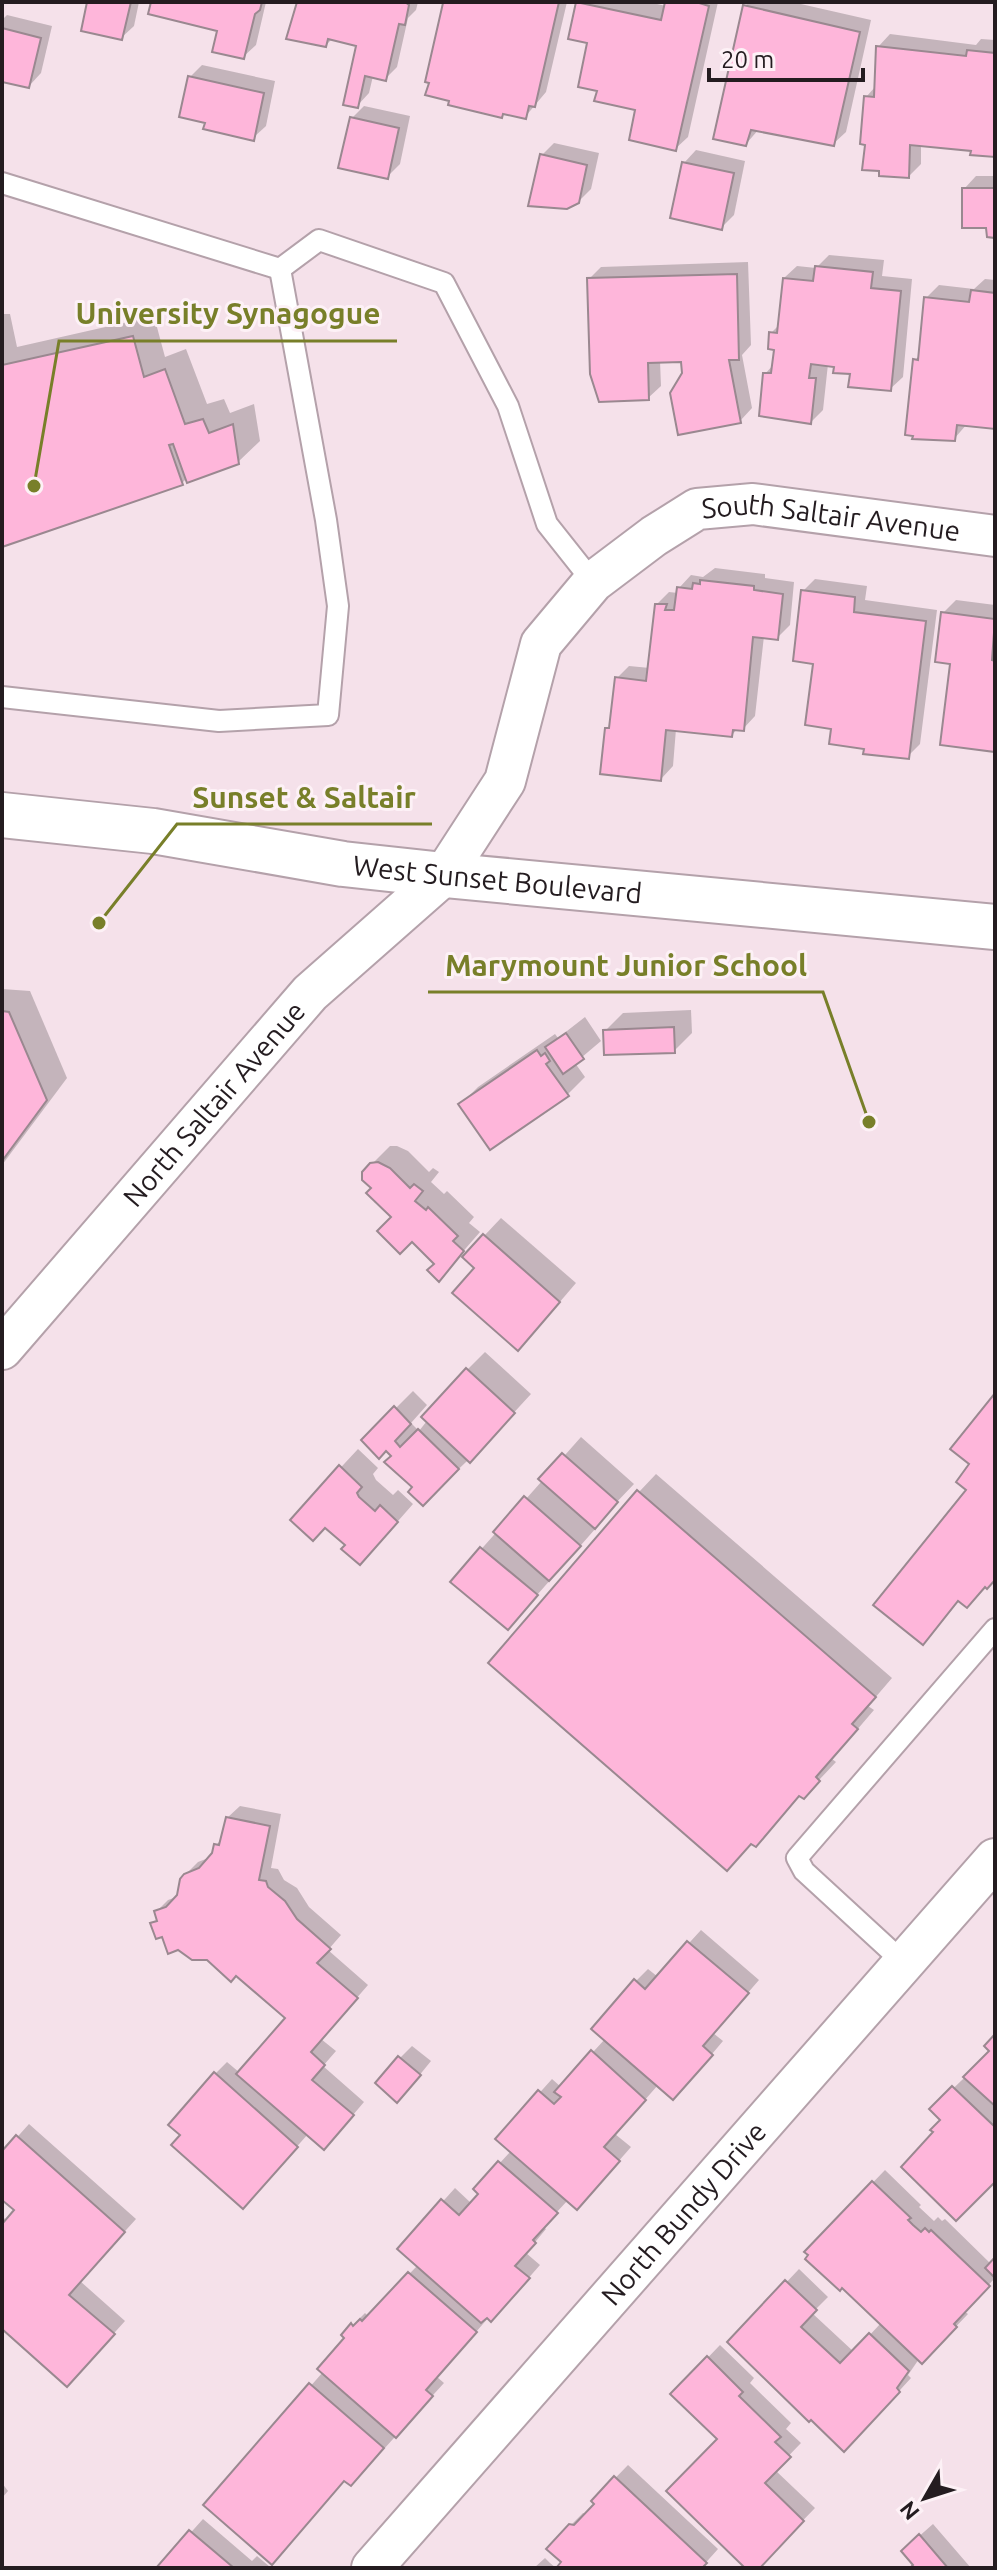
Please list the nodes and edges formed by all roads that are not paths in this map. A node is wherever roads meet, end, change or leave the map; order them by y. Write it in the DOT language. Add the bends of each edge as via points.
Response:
graph roads {
  1 [pos="2,183"];
  2 [pos="280,269"];
  3 [pos="995,536"];
  4 [pos="593,582"];
  5 [pos="2,697"];
  6 [pos="2,815"];
  7 [pos="444,875"];
  8 [pos="995,927"];
  9 [pos="2,1349"];
  10 [pos="995,1629"];
  11 [pos="991,1872"];
  12 [pos="904,1963"];
  13 [pos="372,2568"];
  1 -- 2 [label="lane"];
  2 -- 4 [label="lane" via="319,240 444,283 508,406 547,524"];
  2 -- 5 [label="lane" via="338,606 328,715 219,721"];
  3 -- 4 [label="street, South Saltair Avenue" via="753,504 697,509"];
  4 -- 7 [label="street, South Saltair Avenue" via="541,644 505,781"];
  6 -- 7 [label="main road, West Sunset Boulevard" via="153,831 343,864"];
  7 -- 8 [label="main road, West Sunset Boulevard"];
  7 -- 9 [label="street, North Saltair Avenue" via="310,993"];
  10 -- 12 [label="lane" via="797,1858 804,1871"];
  11 -- 12 [label="street, North Bundy Drive"];
  12 -- 13 [label="street, North Bundy Drive"];
}
